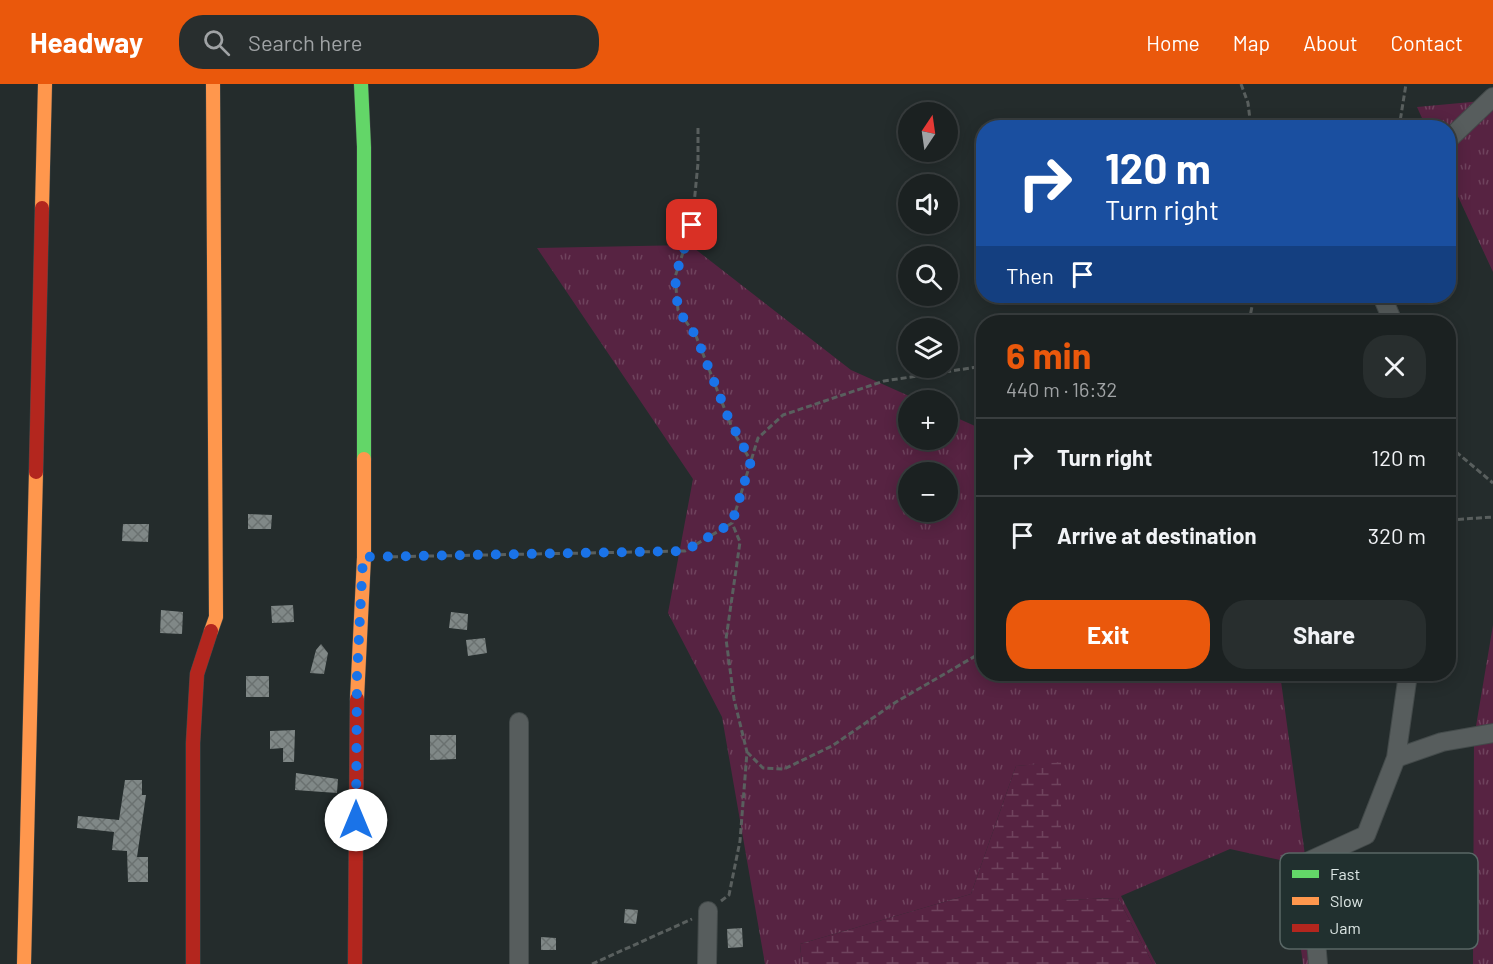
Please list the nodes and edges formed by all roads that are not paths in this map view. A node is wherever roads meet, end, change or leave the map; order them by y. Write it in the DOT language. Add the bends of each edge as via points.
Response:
graph roads {
  1 [pos="45,84"];
  2 [pos="213,84"];
  3 [pos="361,84"];
  4 [pos="1493,98"];
  5 [pos="1456,132"];
  6 [pos="1407,681"];
  7 [pos="519,722"];
  8 [pos="1493,733"];
  9 [pos="1396,758"];
  10 [pos="1327,853"];
  11 [pos="708,911"];
  12 [pos="1317,949"];
  13 [pos="24,964"];
  14 [pos="193,964"];
  15 [pos="355,964"];
  16 [pos="519,964"];
  17 [pos="707,964"];
  18 [pos="1318,964"];
  1 -- 13 [label="street"];
  2 -- 14 [label="street" via="216,617 197,674 193,743"];
  3 -- 15 [label="street" via="363,557 357,676"];
  4 -- 5 [label="street"];
  6 -- 9 [label="street"];
  7 -- 16 [label="street"];
  8 -- 9 [label="street" via="1442,742"];
  9 -- 10 [label="street" via="1366,835"];
  11 -- 17 [label="street"];
  12 -- 18 [label="street"];
}
